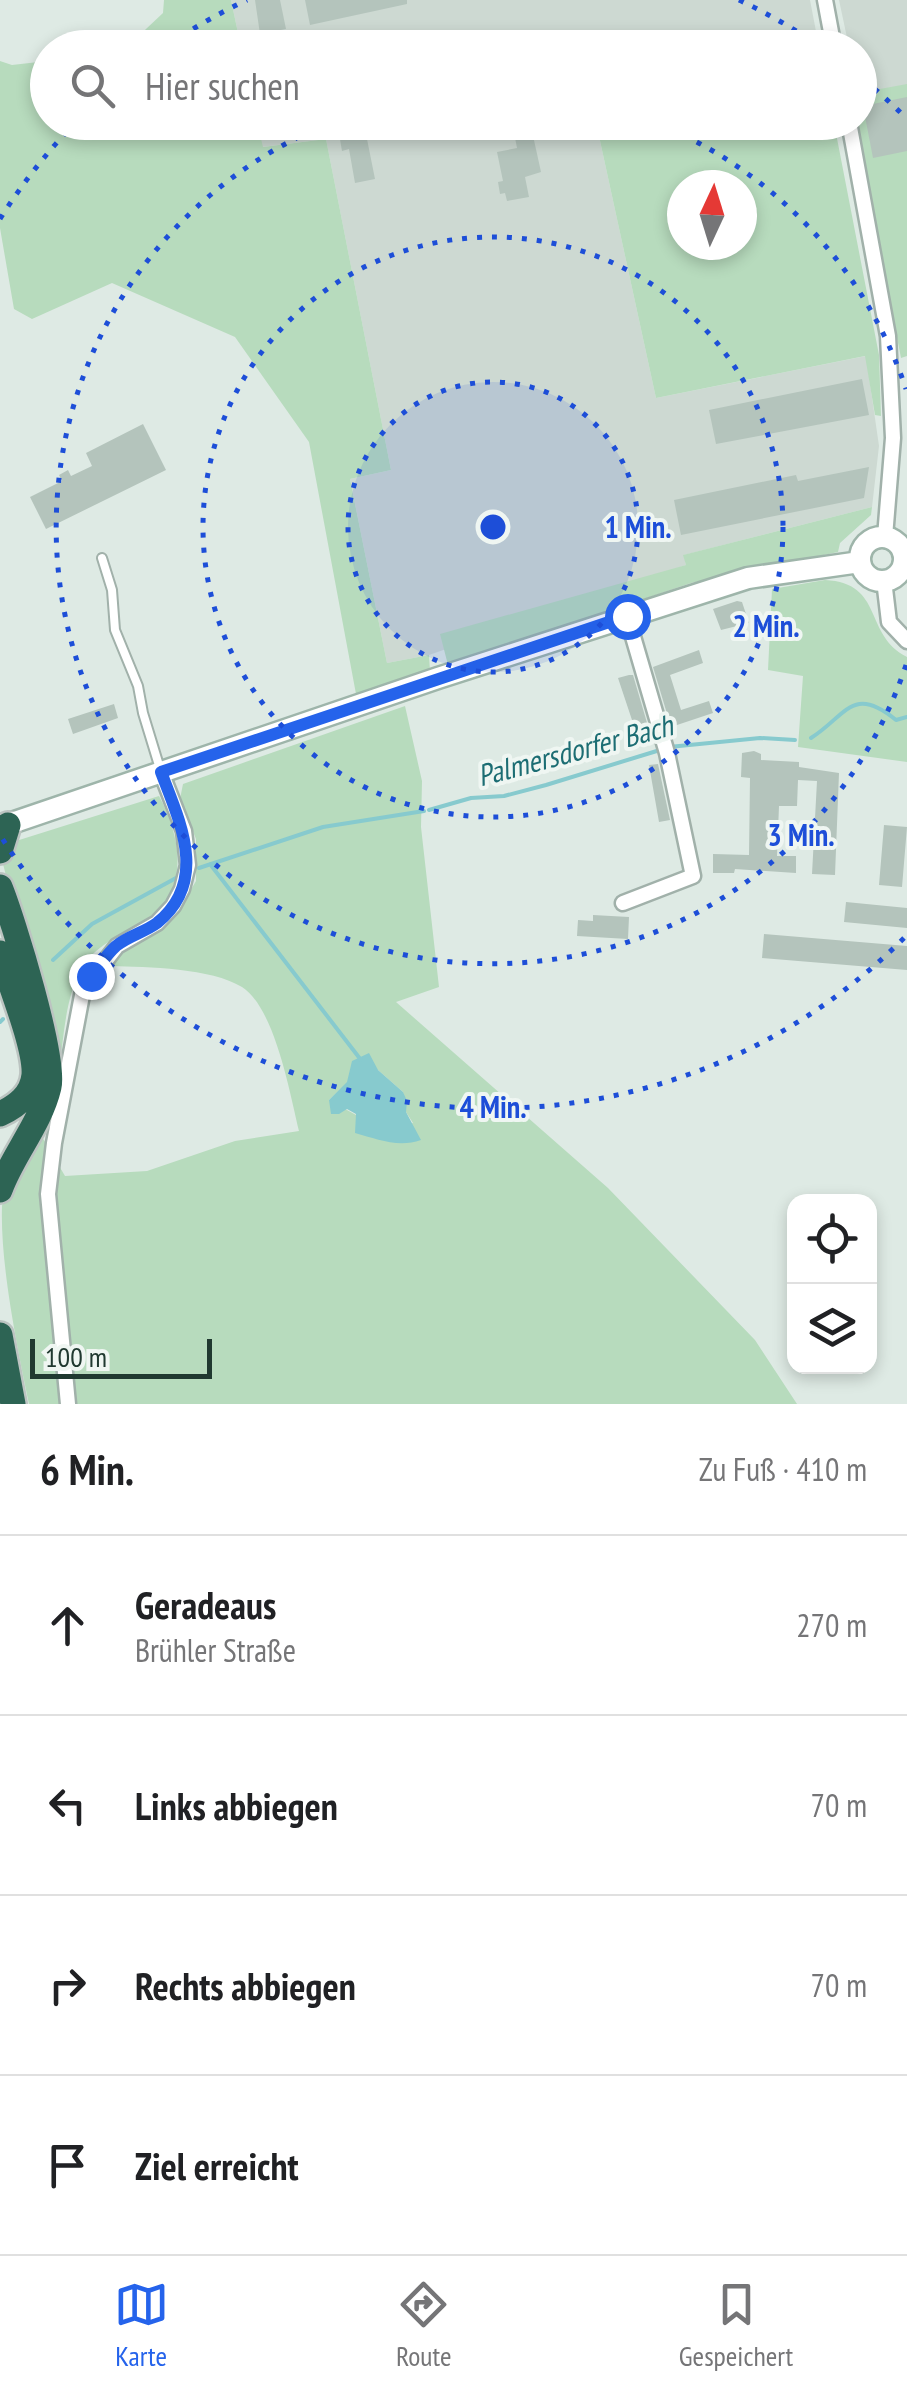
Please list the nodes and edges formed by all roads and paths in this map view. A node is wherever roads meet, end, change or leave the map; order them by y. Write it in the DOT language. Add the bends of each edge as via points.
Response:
graph roads {
  1 [pos="825,0"];
  2 [pos="831,30"];
  3 [pos="852,140"];
  4 [pos="884,537"];
  5 [pos="905,556"];
  6 [pos="102,558"];
  7 [pos="860,562"];
  8 [pos="884,580"];
  9 [pos="627,616"];
  10 [pos="907,642"];
  11 [pos="161,772"];
  12 [pos="4,826"];
  13 [pos="0,851"];
  14 [pos="0,864"];
  15 [pos="1,891"];
  16 [pos="622,903"];
  17 [pos="0,953"];
  18 [pos="0,1114"];
  19 [pos="0,1190"];
  20 [pos="0,1335"];
  21 [pos="13,1404"];
  22 [pos="68,1404"];
  1 -- 2 [label="street"];
  3 -- 4 [label="street" via="888,336 893,438"];
  4 -- 5 [label="main road"];
  4 -- 7 [label="main road" via="866,544"];
  5 -- 8 [label="main road" via="900,570"];
  6 -- 11 [label="lane" via="115,630"];
  7 -- 8 [label="main road" via="866,574"];
  7 -- 9 [label="main road" via="748,578"];
  8 -- 10 [label="street" via="889,622"];
  9 -- 11 [label="main road"];
  9 -- 16 [label="street" via="666,749 693,876"];
  11 -- 12 [label="main road"];
  11 -- 22 [label="street" via="184,831 188,865 182,888 157,923 117,946 83,990 54,1143 48,1194"];
  12 -- 13 [label="highway"];
  14 -- 15 [label="highway"];
  15 -- 19 [label="highway" via="48,1049 51,1082 40,1119"];
  17 -- 18 [label="highway" via="34,1074 28,1094"];
  20 -- 21 [label="highway"];
}
